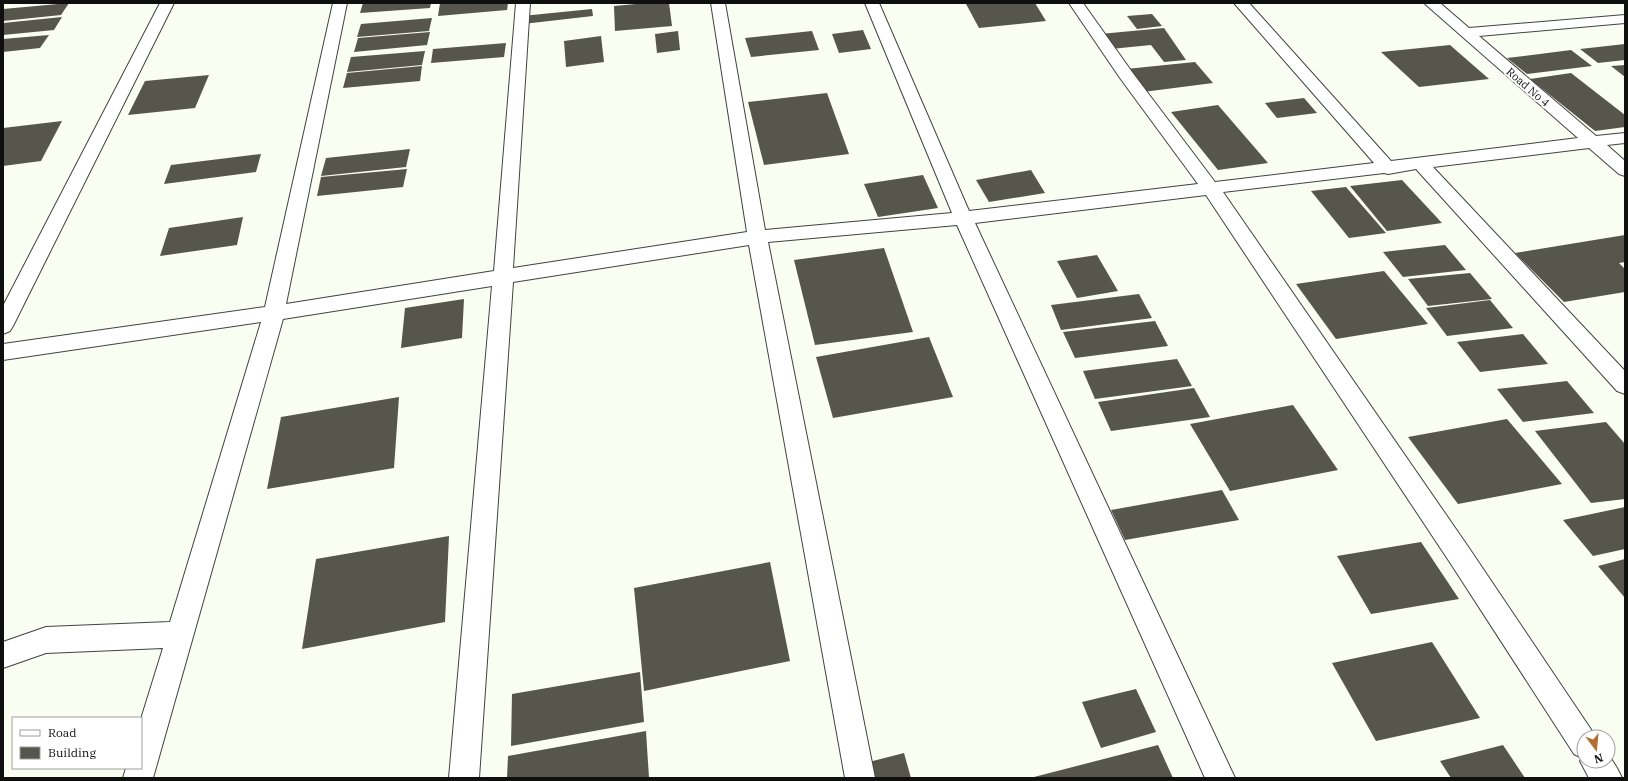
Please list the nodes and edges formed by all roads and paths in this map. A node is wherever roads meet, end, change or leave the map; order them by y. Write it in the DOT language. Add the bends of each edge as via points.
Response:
graph roads {
  1 [pos="167,3"];
  2 [pos="340,3"];
  3 [pos="523,3"];
  4 [pos="718,3"];
  5 [pos="872,3"];
  6 [pos="1076,3"];
  7 [pos="1242,3"];
  8 [pos="1431,3"];
  9 [pos="1625,19"];
  10 [pos="1467,33"];
  11 [pos="1625,138"];
  12 [pos="1592,142"];
  13 [pos="1421,164"];
  14 [pos="1388,168"];
  15 [pos="1625,170"];
  16 [pos="1211,189"];
  17 [pos="963,218"];
  18 [pos="757,237"];
  19 [pos="503,277"];
  20 [pos="274,313"];
  21 [pos="3,326"];
  22 [pos="3,352"];
  23 [pos="1625,385"];
  24 [pos="181,634"];
  25 [pos="3,654"];
  26 [pos="1576,732"];
  27 [pos="142,765"];
  28 [pos="1601,769"];
  29 [pos="464,778"];
  30 [pos="860,778"];
  31 [pos="1220,778"];
  32 [pos="1607,778"];
  1 -- 21 [label="street"];
  2 -- 20 [label="street"];
  3 -- 19 [label="street"];
  4 -- 18 [label="street"];
  5 -- 17 [label="street"];
  6 -- 16 [label="street"];
  7 -- 14 [label="street"];
  8 -- 10 [label="street, Road No 4"];
  9 -- 10 [label="street"];
  10 -- 12 [label="street, Road No 4"];
  11 -- 12 [label="street"];
  12 -- 13 [label="street"];
  12 -- 15 [label="street, Road No 4"];
  13 -- 14 [label="street"];
  13 -- 23 [label="street"];
  14 -- 16 [label="street"];
  16 -- 17 [label="street"];
  16 -- 26 [label="street"];
  17 -- 18 [label="street"];
  17 -- 31 [label="street"];
  18 -- 19 [label="street"];
  18 -- 30 [label="street"];
  19 -- 20 [label="street"];
  19 -- 29 [label="street"];
  20 -- 22 [label="street"];
  20 -- 24 [label="street"];
  24 -- 25 [label="street" via="46,640"];
  24 -- 27 [label="street"];
  28 -- 32 [label="street"];
}
